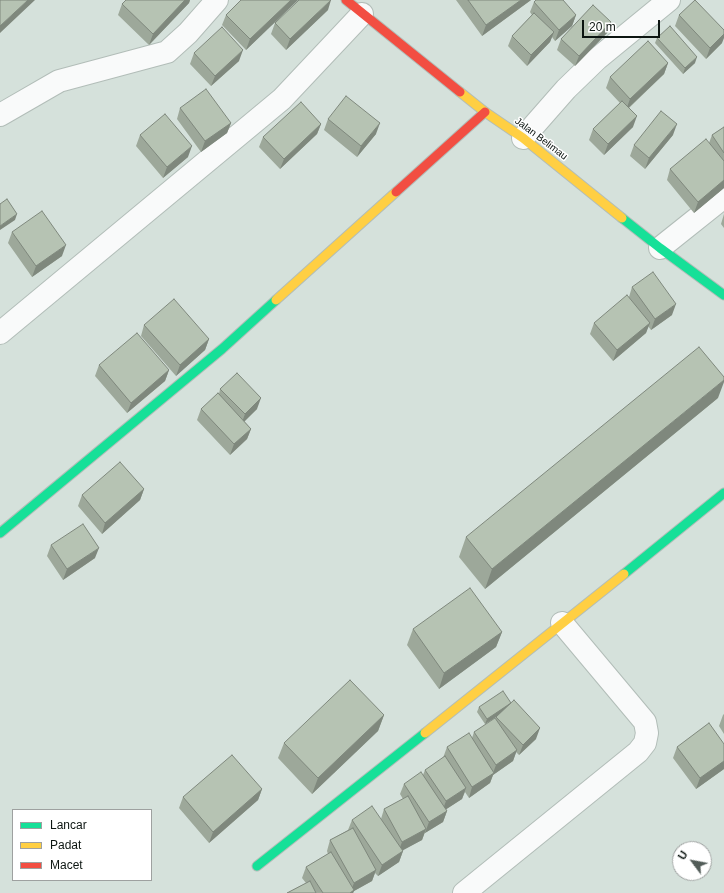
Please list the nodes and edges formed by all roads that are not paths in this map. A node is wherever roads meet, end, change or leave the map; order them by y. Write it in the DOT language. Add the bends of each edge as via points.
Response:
graph roads {
  1 [pos="217,0"];
  2 [pos="346,0"];
  3 [pos="669,0"];
  4 [pos="362,14"];
  5 [pos="485,112"];
  6 [pos="0,115"];
  7 [pos="523,138"];
  8 [pos="724,196"];
  9 [pos="660,248"];
  10 [pos="724,295"];
  11 [pos="0,333"];
  12 [pos="724,493"];
  13 [pos="0,533"];
  14 [pos="562,623"];
  15 [pos="257,866"];
  16 [pos="464,893"];
  1 -- 6 [label="street" via="167,52 59,81"];
  2 -- 4 [label="street, Jalan Belimau"];
  3 -- 7 [label="street" via="597,59"];
  4 -- 5 [label="street, Jalan Belimau"];
  4 -- 11 [label="street" via="282,99"];
  5 -- 7 [label="street, Jalan Belimau"];
  5 -- 13 [label="street" via="222,349"];
  7 -- 9 [label="street, Jalan Belimau"];
  8 -- 9 [label="street"];
  9 -- 10 [label="street, Jalan Belimau"];
  12 -- 14 [label="street"];
  14 -- 15 [label="street"];
  14 -- 16 [label="street" via="645,722 646,743"];
}
